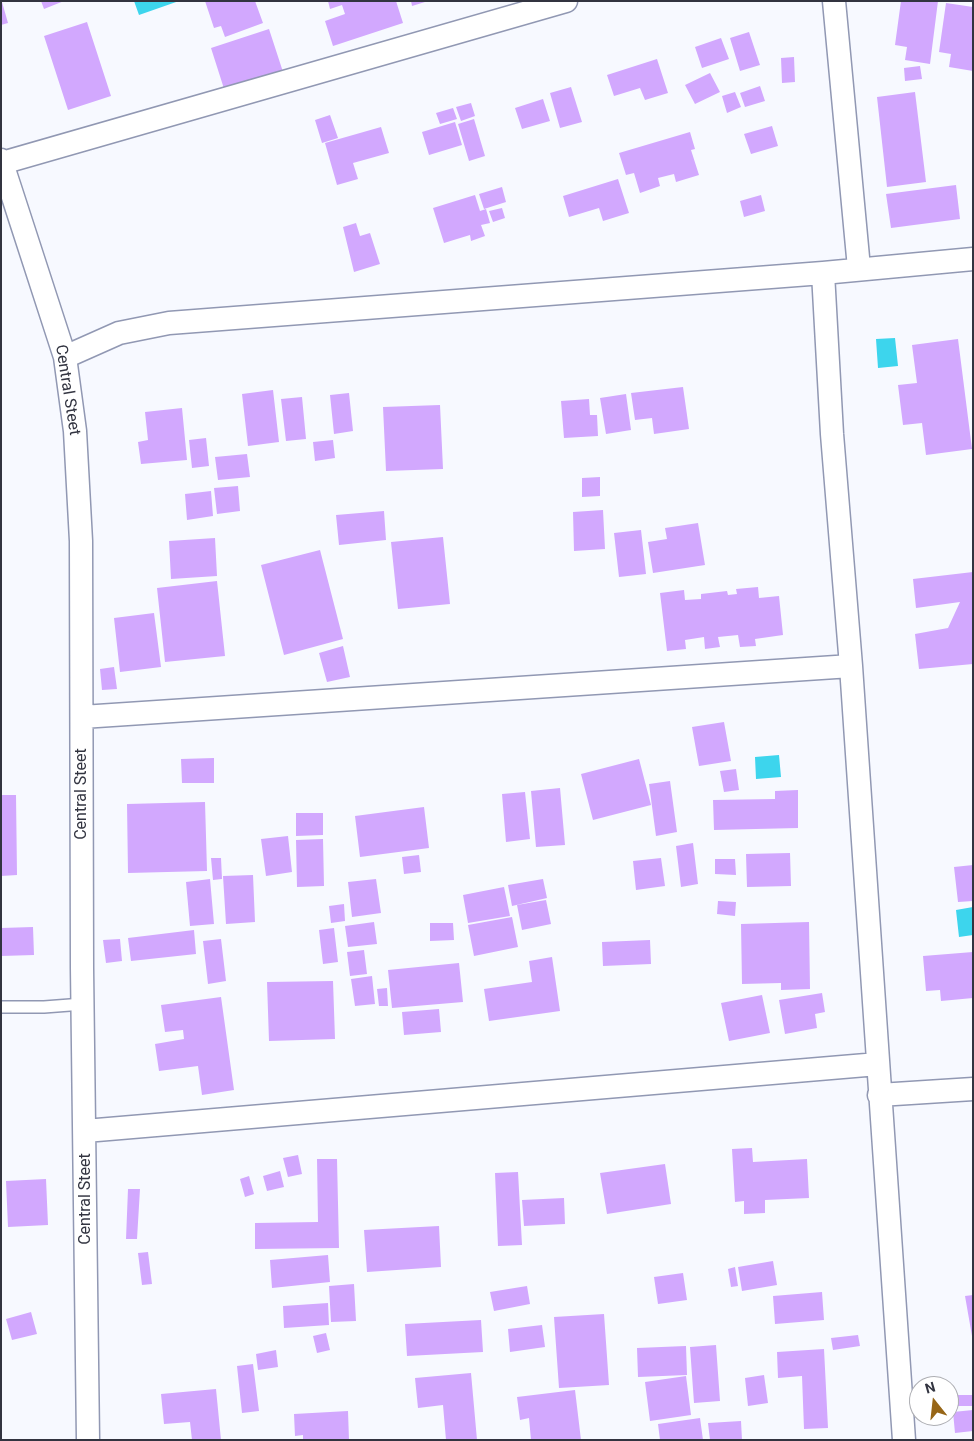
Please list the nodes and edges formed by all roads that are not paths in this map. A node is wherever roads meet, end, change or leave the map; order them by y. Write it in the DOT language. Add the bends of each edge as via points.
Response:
graph roads {
  1 [pos="566,1"];
  2 [pos="834,1"];
  3 [pos="2,161"];
  4 [pos="973,259"];
  5 [pos="859,268"];
  6 [pos="823,273"];
  7 [pos="65,357"];
  8 [pos="851,666"];
  9 [pos="82,717"];
  10 [pos="83,1004"];
  11 [pos="1,1007"];
  12 [pos="878,1064"];
  13 [pos="973,1089"];
  14 [pos="879,1096"];
  15 [pos="85,1131"];
  16 [pos="88,1440"];
  17 [pos="904,1440"];
  1 -- 3 [label="street"];
  2 -- 5 [label="street"];
  3 -- 7 [label="street, Central Steet"];
  4 -- 5 [label="street"];
  5 -- 6 [label="street"];
  6 -- 7 [label="street" via="169,322 119,333"];
  6 -- 8 [label="street"];
  7 -- 9 [label="street, Central Steet" via="75,431 80,532"];
  8 -- 9 [label="street"];
  8 -- 12 [label="street"];
  9 -- 10 [label="street, Central Steet"];
  10 -- 11 [label="lane"];
  10 -- 15 [label="street, Central Steet"];
  12 -- 14 [label="street"];
  12 -- 15 [label="street"];
  13 -- 14 [label="street"];
  14 -- 17 [label="street"];
  15 -- 16 [label="street, Central Steet"];
}
